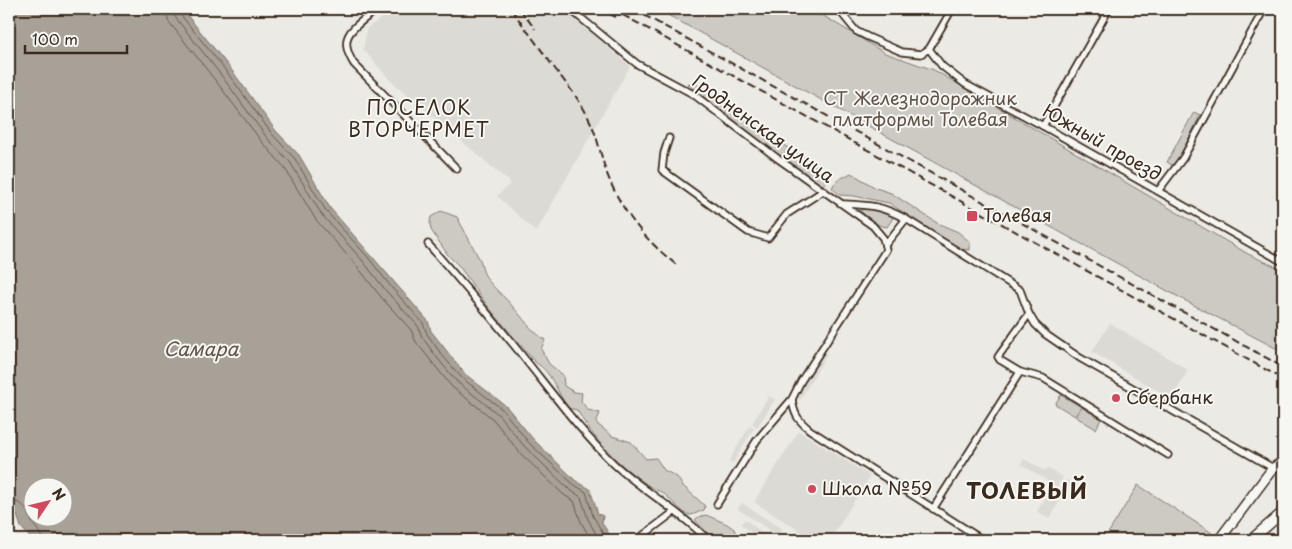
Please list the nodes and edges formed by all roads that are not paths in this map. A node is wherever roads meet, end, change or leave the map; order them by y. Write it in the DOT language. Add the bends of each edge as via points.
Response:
graph roads {
  1 [pos="377,9"];
  2 [pos="570,9"];
  3 [pos="838,9"];
  4 [pos="952,9"];
  5 [pos="1109,9"];
  6 [pos="1264,9"];
  7 [pos="929,49"];
  8 [pos="1043,126"];
  9 [pos="669,138"];
  10 [pos="457,169"];
  11 [pos="823,190"];
  12 [pos="1158,192"];
  13 [pos="842,204"];
  14 [pos="906,219"];
  15 [pos="428,244"];
  16 [pos="885,245"];
  17 [pos="1283,262"];
  18 [pos="1030,314"];
  19 [pos="1020,372"];
  20 [pos="792,399"];
  21 [pos="1168,455"];
  22 [pos="1283,462"];
  23 [pos="1273,468"];
  24 [pos="717,504"];
  25 [pos="933,509"];
  26 [pos="674,512"];
  27 [pos="1283,512"];
  28 [pos="637,540"];
  29 [pos="708,540"];
  30 [pos="983,540"];
  31 [pos="1219,540"];
  32 [pos="1251,540"];
  1 -- 10 [label="street" via="352,30 347,38 346,52"];
  2 -- 11 [label="street, Гродненская улица" via="637,64 693,94"];
  3 -- 7 [label="street" via="856,31 902,52 920,54"];
  4 -- 7 [label="street"];
  5 -- 8 [label="street"];
  6 -- 12 [label="street" via="1183,158"];
  7 -- 8 [label="street, Южный проезд" via="942,66 965,84"];
  8 -- 12 [label="street, Южный проезд"];
  9 -- 11 [label="street" via="662,170 748,232 768,238 787,214"];
  11 -- 13 [label="street, Гродненская улица"];
  12 -- 17 [label="street, Южный проезд"];
  13 -- 14 [label="street, Гродненская улица" via="888,209"];
  13 -- 16 [label="street, Гродненская улица" via="873,226"];
  14 -- 16 [label="street"];
  14 -- 18 [label="street, Гродненская улица" via="1020,290"];
  15 -- 26 [label="street" via="614,463"];
  16 -- 20 [label="street" via="886,250"];
  18 -- 19 [label="street" via="998,357"];
  18 -- 23 [label="street, Гродненская улица" via="1045,334 1080,358"];
  19 -- 21 [label="street" via="1043,378"];
  19 -- 25 [label="street"];
  20 -- 24 [label="street" via="757,440"];
  20 -- 25 [label="street" via="794,411 810,430"];
  22 -- 23 [label="main road"];
  23 -- 31 [label="main road"];
  25 -- 30 [label="street"];
  26 -- 28 [label="street"];
  26 -- 29 [label="street"];
  27 -- 32 [label="main road"];
}
